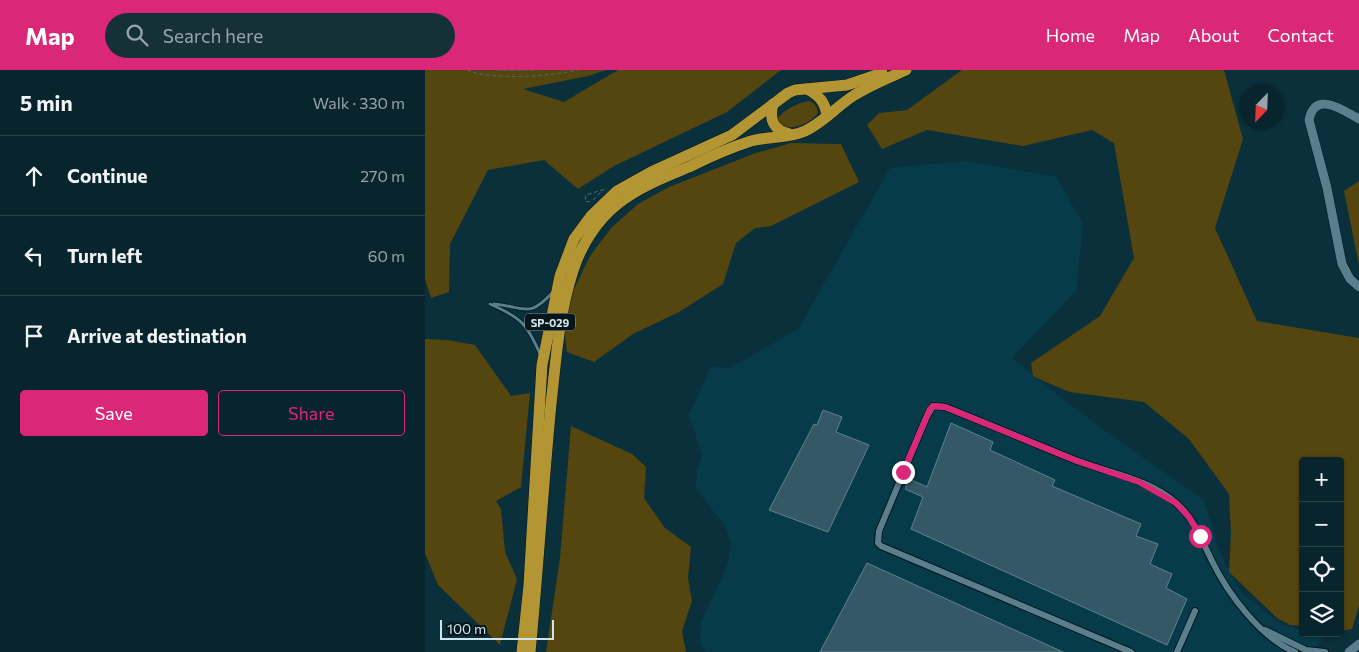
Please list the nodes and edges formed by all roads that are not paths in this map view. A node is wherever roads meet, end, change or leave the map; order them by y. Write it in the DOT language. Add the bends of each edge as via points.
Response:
graph roads {
  1 [pos="888,70"];
  2 [pos="906,70"];
  3 [pos="807,89"];
  4 [pos="773,104"];
  5 [pos="827,116"];
  6 [pos="1359,119"];
  7 [pos="793,135"];
  8 [pos="1359,286"];
  9 [pos="557,288"];
  10 [pos="542,361"];
  11 [pos="1195,611"];
  12 [pos="1257,626"];
  13 [pos="1359,644"];
  14 [pos="522,652"];
  15 [pos="530,652"];
  16 [pos="1131,652"];
  17 [pos="1177,652"];
  18 [pos="1295,652"];
  19 [pos="1325,652"];
  20 [pos="1349,652"];
  1 -- 3 [label="highway, SP-029" via="847,85"];
  2 -- 5 [label="highway, SP-029" via="874,84"];
  3 -- 4 [label="highway, SP-029" via="788,93"];
  3 -- 5 [label="highway" via="818,95"];
  4 -- 7 [label="highway" via="770,116 776,128"];
  4 -- 9 [label="highway, SP-029" via="722,141 633,181 606,201 574,239"];
  5 -- 7 [label="highway, SP-029" via="812,128"];
  6 -- 8 [label="street" via="1324,104 1316,107 1309,120 1342,264 1350,279"];
  7 -- 15 [label="highway, SP-029" via="732,147 656,181 618,203 586,240 573,270 560,335 545,463"];
  9 -- 10 [label="highway, SP-029"];
  9 -- 10 [label="lane" via="542,304 529,310 490,304 519,319 530,332"];
  10 -- 14 [label="highway, SP-029"];
  11 -- 17 [label="street"];
  12 -- 16 [label="street" via="1217,572 1189,517 1176,503 1139,482 1077,461 945,407 933,406 925,418 879,531 881,546"];
  12 -- 18 [label="street" via="1273,640"];
  12 -- 19 [label="street" via="1301,648"];
  13 -- 20 [label="street"];
}
